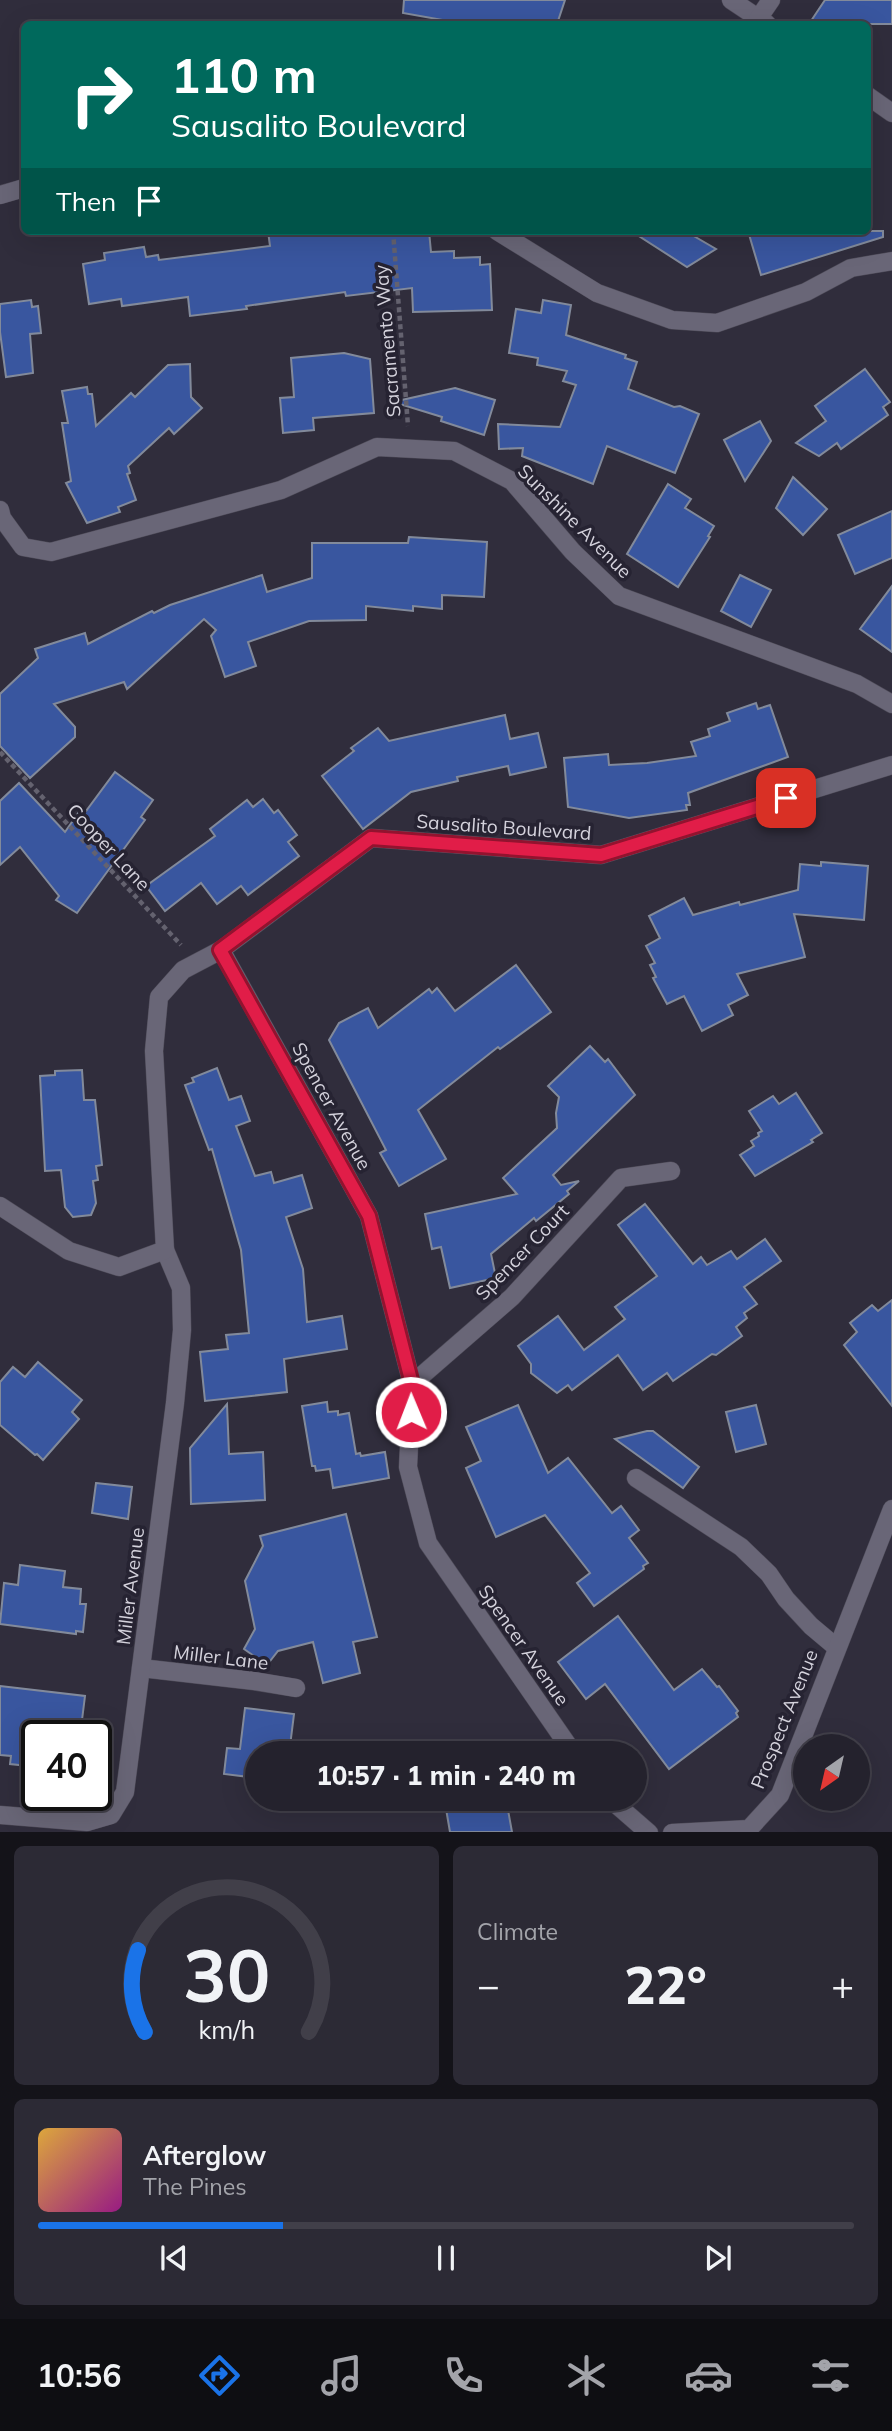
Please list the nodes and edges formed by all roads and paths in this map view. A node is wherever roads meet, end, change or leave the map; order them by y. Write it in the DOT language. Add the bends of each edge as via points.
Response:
graph roads {
  1 [pos="731,0"];
  2 [pos="771,0"];
  3 [pos="761,21"];
  4 [pos="762,21"];
  5 [pos="871,98"];
  6 [pos="892,113"];
  7 [pos="21,189"];
  8 [pos="0,195"];
  9 [pos="393,235"];
  10 [pos="503,235"];
  11 [pos="892,261"];
  12 [pos="410,449"];
  13 [pos="0,510"];
  14 [pos="892,704"];
  15 [pos="0,752"];
  16 [pos="892,765"];
  17 [pos="220,950"];
  18 [pos="197,962"];
  19 [pos="671,1171"];
  20 [pos="0,1206"];
  21 [pos="165,1250"];
  22 [pos="412,1384"];
  23 [pos="636,1478"];
  24 [pos="892,1509"];
  25 [pos="836,1647"];
  26 [pos="141,1668"];
  27 [pos="296,1688"];
  28 [pos="565,1741"];
  29 [pos="624,1811"];
  30 [pos="0,1815"];
  31 [pos="649,1832"];
  32 [pos="672,1832"];
  1 -- 3 [label="street"];
  2 -- 4 [label="street"];
  5 -- 6 [label="street"];
  7 -- 8 [label="street"];
  9 -- 12 [label="path, Sacramento Way"];
  10 -- 11 [label="street" via="597,293 672,320 717,323 806,292 851,268"];
  12 -- 13 [label="street, Sunshine Avenue" via="377,447 281,490 51,552 23,547"];
  12 -- 14 [label="street, Sunshine Avenue" via="454,451 512,481 573,552 619,596 857,684"];
  15 -- 18 [label="path, Cooper Lane"];
  16 -- 17 [label="street, Sausalito Boulevard" via="601,855 371,838"];
  17 -- 18 [label="street"];
  17 -- 22 [label="street, Spencer Avenue" via="369,1216"];
  18 -- 21 [label="street" via="183,970 159,997 154,1051"];
  19 -- 22 [label="street, Spencer Court" via="621,1178 512,1297"];
  20 -- 21 [label="street" via="69,1251 119,1267"];
  21 -- 26 [label="street, Miller Avenue" via="181,1288 182,1330"];
  22 -- 28 [label="street, Spencer Avenue" via="408,1467 428,1543"];
  23 -- 25 [label="street" via="741,1547 811,1626"];
  24 -- 25 [label="street, Prospect Avenue"];
  25 -- 32 [label="street, Prospect Avenue" via="780,1795 749,1829"];
  26 -- 27 [label="street, Miller Lane"];
  26 -- 30 [label="street, Miller Avenue" via="125,1793 111,1815 87,1822"];
  29 -- 31 [label="street"];
}
